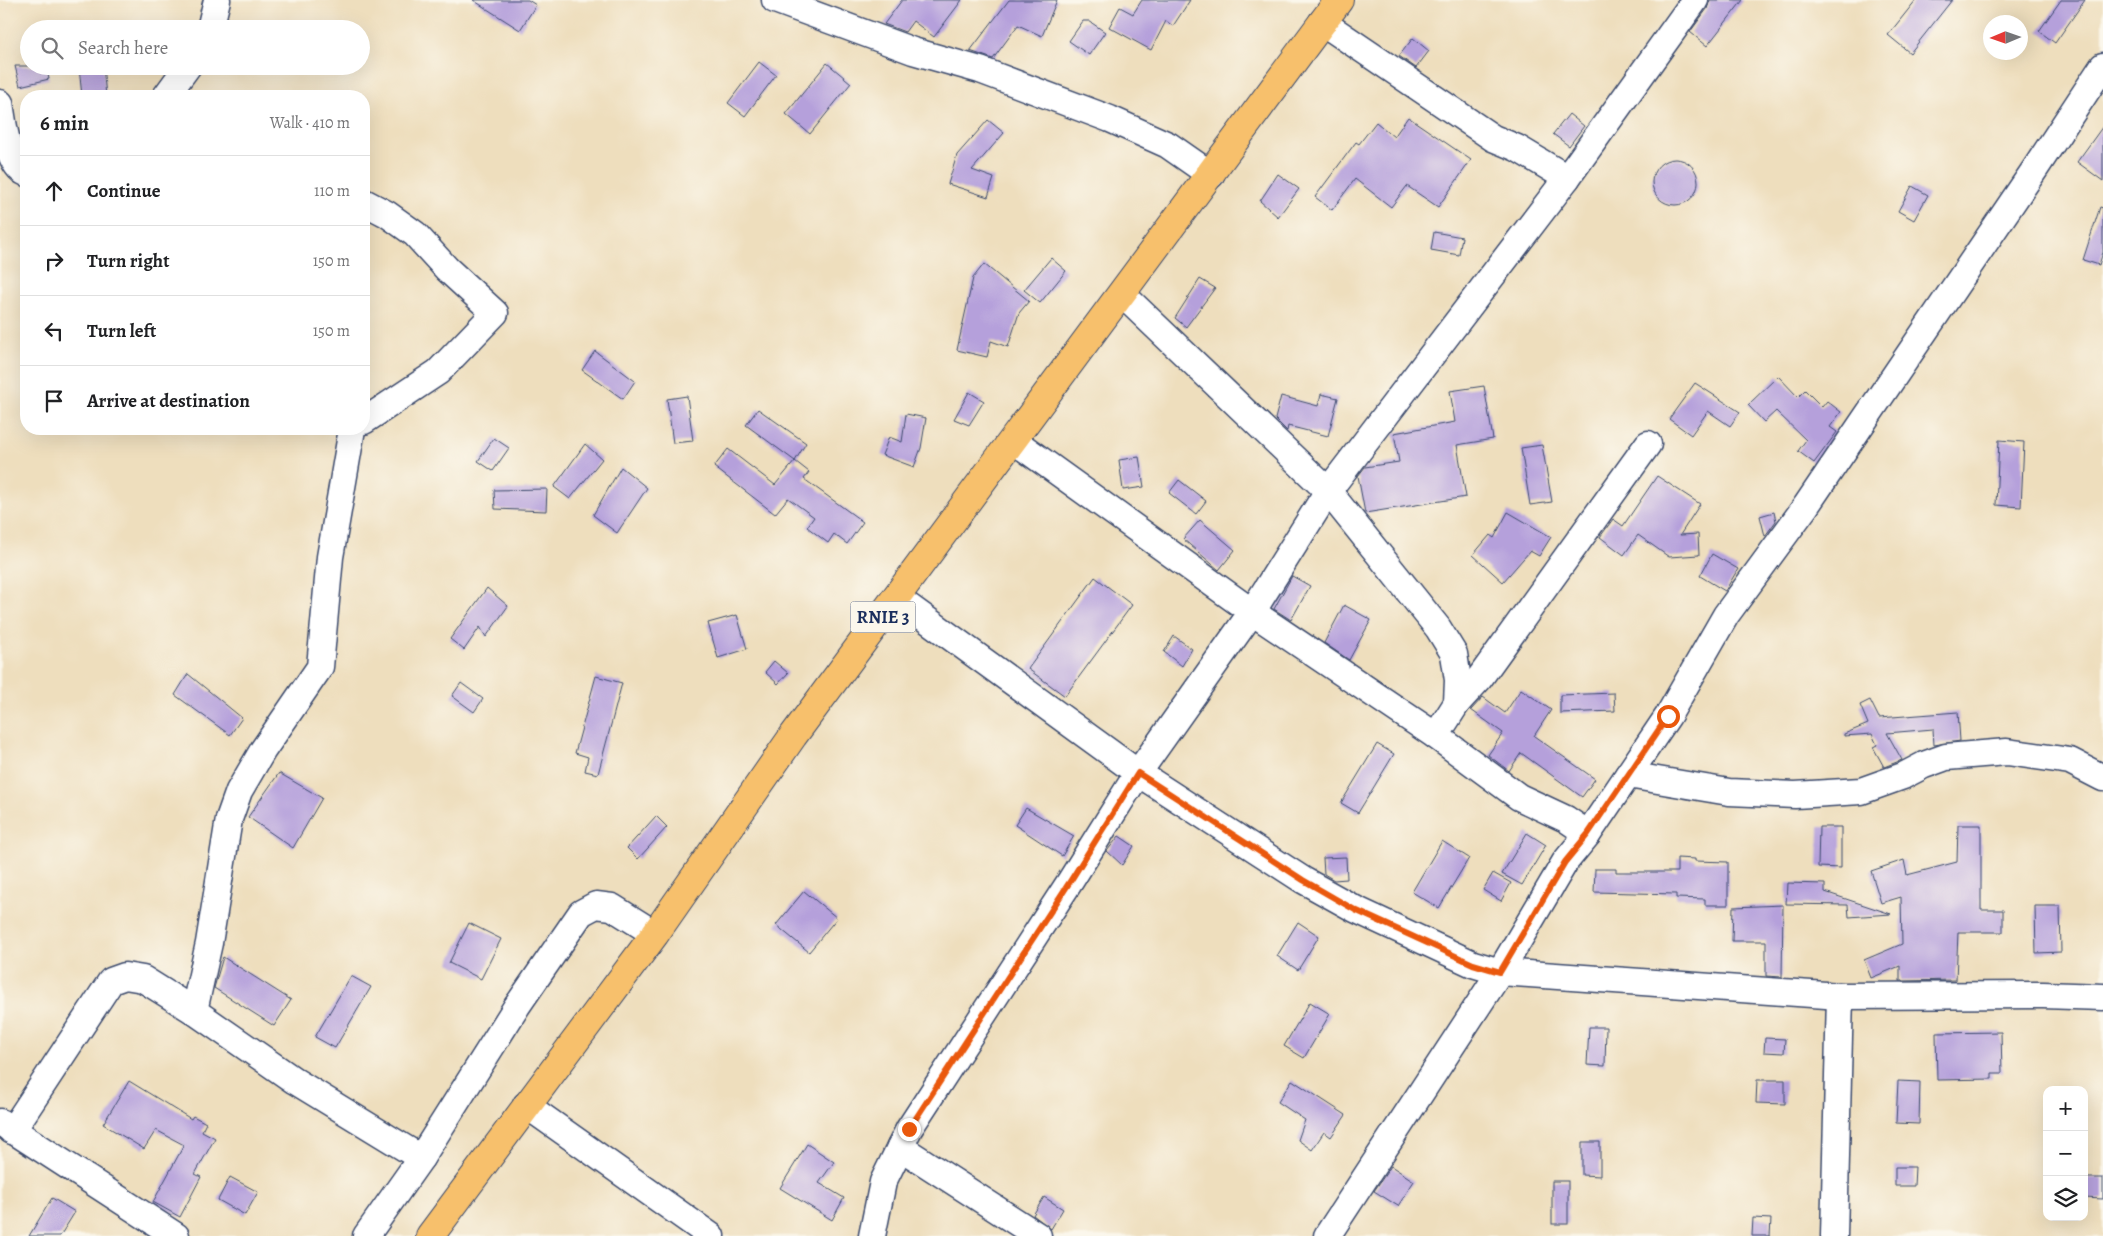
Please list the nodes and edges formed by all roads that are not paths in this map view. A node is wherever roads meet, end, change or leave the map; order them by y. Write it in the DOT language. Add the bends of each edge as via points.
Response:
graph roads {
  1 [pos="217,0"];
  2 [pos="775,0"];
  3 [pos="1695,0"];
  4 [pos="1329,7"];
  5 [pos="212,20"];
  6 [pos="2103,66"];
  7 [pos="0,103"];
  8 [pos="20,168"];
  9 [pos="1211,175"];
  10 [pos="1567,178"];
  11 [pos="370,205"];
  12 [pos="1122,294"];
  13 [pos="370,417"];
  14 [pos="351,435"];
  15 [pos="1013,440"];
  16 [pos="1648,444"];
  17 [pos="1328,490"];
  18 [pos="897,598"];
  19 [pos="1252,612"];
  20 [pos="1458,703"];
  21 [pos="1436,736"];
  22 [pos="1138,773"];
  23 [pos="1628,775"];
  24 [pos="2103,778"];
  25 [pos="1588,834"];
  26 [pos="655,934"];
  27 [pos="1500,972"];
  28 [pos="1840,996"];
  29 [pos="2103,997"];
  30 [pos="194,1010"];
  31 [pos="526,1105"];
  32 [pos="6,1126"];
  33 [pos="900,1147"];
  34 [pos="421,1158"];
  35 [pos="176,1236"];
  36 [pos="366,1236"];
  37 [pos="430,1236"];
  38 [pos="711,1236"];
  39 [pos="872,1236"];
  40 [pos="1038,1236"];
  41 [pos="1327,1236"];
  42 [pos="1834,1236"];
  1 -- 5 [label="street"];
  2 -- 9 [label="street" via="912,51 980,70 1110,119 1168,146"];
  3 -- 10 [label="street"];
  4 -- 9 [label="highway, RNIE 3"];
  4 -- 10 [label="street" via="1493,138 1518,148"];
  6 -- 23 [label="street" via="1806,506 1726,616 1668,716"];
  7 -- 8 [label="street" via="10,151"];
  9 -- 12 [label="highway, RNIE 3"];
  10 -- 17 [label="street"];
  11 -- 13 [label="street" via="414,234 495,313 438,372"];
  12 -- 15 [label="highway, RNIE 3"];
  12 -- 17 [label="street"];
  14 -- 30 [label="street" via="330,557 320,667 263,750 239,791 228,819 209,944"];
  15 -- 18 [label="highway, RNIE 3"];
  15 -- 19 [label="street"];
  16 -- 20 [label="street" via="1479,679"];
  17 -- 19 [label="street"];
  17 -- 20 [label="street" via="1438,628 1454,654"];
  18 -- 22 [label="street"];
  18 -- 26 [label="highway, RNIE 3" via="793,736"];
  19 -- 21 [label="street"];
  19 -- 22 [label="street"];
  20 -- 21 [label="street"];
  21 -- 25 [label="street" via="1519,797 1566,819"];
  22 -- 27 [label="street" via="1355,910 1473,964"];
  22 -- 33 [label="street"];
  23 -- 24 [label="street" via="1730,792 1795,795 1861,791 1946,757 2007,752 2070,761"];
  23 -- 25 [label="street"];
  25 -- 27 [label="street" via="1565,862"];
  26 -- 31 [label="highway, RNIE 3"];
  26 -- 34 [label="street" via="612,907 596,905 581,913 517,1006"];
  27 -- 28 [label="street"];
  27 -- 41 [label="street"];
  28 -- 29 [label="street"];
  28 -- 42 [label="street"];
  30 -- 32 [label="street" via="144,979 125,976 111,981"];
  30 -- 34 [label="street" via="295,1080"];
  31 -- 37 [label="highway, RNIE 3"];
  31 -- 38 [label="street"];
  32 -- 35 [label="street"];
  33 -- 39 [label="street" via="883,1182"];
  33 -- 40 [label="street"];
  34 -- 36 [label="street"];
}
